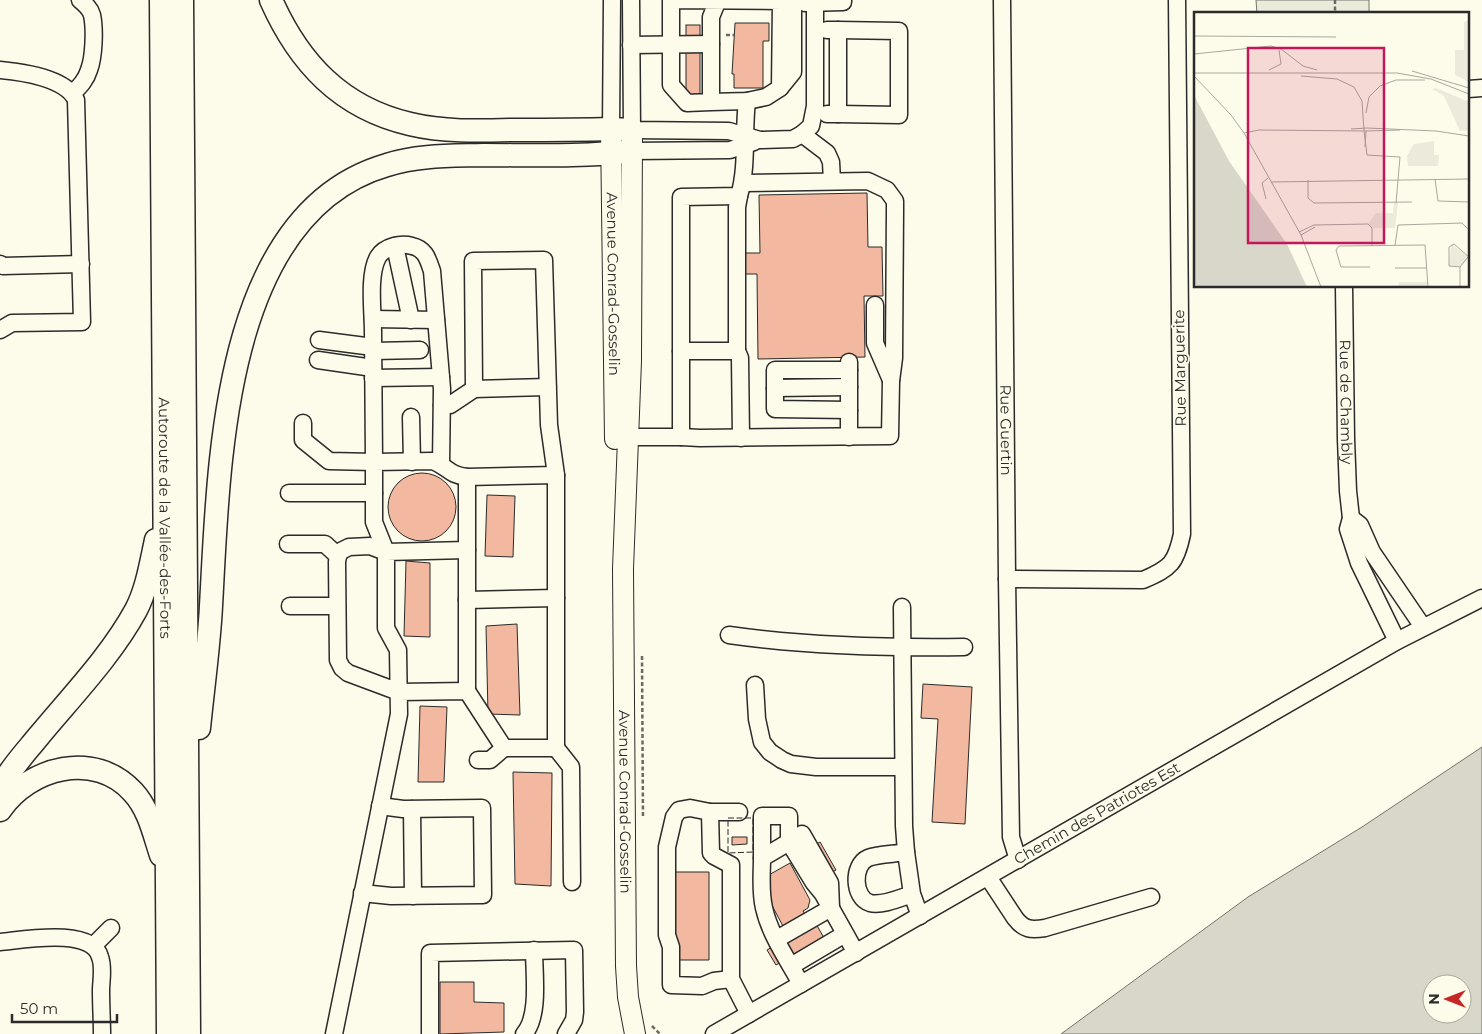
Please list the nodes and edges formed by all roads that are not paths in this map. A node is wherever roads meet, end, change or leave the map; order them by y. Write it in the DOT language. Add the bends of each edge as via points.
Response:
graph roads {
  1 [pos="80,0"];
  2 [pos="161,0"];
  3 [pos="182,0"];
  4 [pos="271,0"];
  5 [pos="612,0"];
  6 [pos="631,0"];
  7 [pos="718,0"];
  8 [pos="1002,0"];
  9 [pos="1177,0"];
  10 [pos="789,1"];
  11 [pos="844,1"];
  12 [pos="815,2"];
  13 [pos="815,30"];
  14 [pos="838,30"];
  15 [pos="671,44"];
  16 [pos="711,44"];
  17 [pos="632,45"];
  18 [pos="0,70"];
  19 [pos="73,93"];
  20 [pos="747,101"];
  21 [pos="711,102"];
  22 [pos="814,114"];
  23 [pos="838,114"];
  24 [pos="802,134"];
  25 [pos="622,141"];
  26 [pos="749,141"];
  27 [pos="832,181"];
  28 [pos="741,189"];
  29 [pos="395,246"];
  30 [pos="81,264"];
  31 [pos="1,266"];
  32 [pos="1344,288"];
  33 [pos="875,305"];
  34 [pos="373,319"];
  35 [pos="411,320"];
  36 [pos="436,320"];
  37 [pos="0,330"];
  38 [pos="319,340"];
  39 [pos="420,350"];
  40 [pos="681,351"];
  41 [pos="738,351"];
  42 [pos="318,360"];
  43 [pos="373,361"];
  44 [pos="441,378"];
  45 [pos="891,381"];
  46 [pos="548,387"];
  47 [pos="849,387"];
  48 [pos="775,388"];
  49 [pos="474,389"];
  50 [pos="442,405"];
  51 [pos="849,410"];
  52 [pos="411,417"];
  53 [pos="302,422"];
  54 [pos="628,437"];
  55 [pos="681,437"];
  56 [pos="849,437"];
  57 [pos="741,438"];
  58 [pos="374,462"];
  59 [pos="412,462"];
  60 [pos="441,464"];
  61 [pos="556,475"];
  62 [pos="467,477"];
  63 [pos="289,492"];
  64 [pos="374,492"];
  65 [pos="164,510"];
  66 [pos="1351,518"];
  67 [pos="288,544"];
  68 [pos="467,550"];
  69 [pos="386,552"];
  70 [pos="338,556"];
  71 [pos="623,569"];
  72 [pos="1007,579"];
  73 [pos="556,598"];
  74 [pos="1482,598"];
  75 [pos="467,600"];
  76 [pos="290,606"];
  77 [pos="337,606"];
  78 [pos="902,607"];
  79 [pos="1423,627"];
  80 [pos="729,635"];
  81 [pos="1397,641"];
  82 [pos="964,646"];
  83 [pos="902,648"];
  84 [pos="755,685"];
  85 [pos="467,691"];
  86 [pos="398,692"];
  87 [pos="504,748"];
  88 [pos="556,748"];
  89 [pos="478,760"];
  90 [pos="903,767"];
  91 [pos="0,789"];
  92 [pos="380,806"];
  93 [pos="412,809"];
  94 [pos="0,810"];
  95 [pos="710,812"];
  96 [pos="739,812"];
  97 [pos="789,842"];
  98 [pos="187,843"];
  99 [pos="906,852"];
  100 [pos="762,858"];
  101 [pos="1018,860"];
  102 [pos="167,872"];
  103 [pos="988,877"];
  104 [pos="572,882"];
  105 [pos="362,893"];
  106 [pos="912,894"];
  107 [pos="413,896"];
  108 [pos="1151,897"];
  109 [pos="831,908"];
  110 [pos="920,916"];
  111 [pos="111,928"];
  112 [pos="845,934"];
  113 [pos="777,939"];
  114 [pos="0,942"];
  115 [pos="93,946"];
  116 [pos="534,950"];
  117 [pos="856,953"];
  118 [pos="791,966"];
  119 [pos="731,979"];
  120 [pos="801,984"];
  121 [pos="749,1014"];
  122 [pos="102,1034"];
  123 [pos="168,1034"];
  124 [pos="189,1034"];
  125 [pos="334,1034"];
  126 [pos="430,1034"];
  127 [pos="524,1034"];
  128 [pos="566,1034"];
  129 [pos="635,1034"];
  130 [pos="714,1034"];
  1 -- 19 [label="street" via="92,14 93,52 85,80"];
  2 -- 65 [label="highway, Autoroute de la Vallée-des-Forts"];
  3 -- 98 [label="highway, Autoroute de la Vallée-des-Forts"];
  4 -- 25 [label="highway" via="295,45 315,70 336,90 383,116 411,124 462,130"];
  5 -- 25 [label="street, Avenue Conrad-Gosselin"];
  6 -- 17 [label="street, Avenue Conrad-Gosselin"];
  7 -- 10 [label="street"];
  7 -- 15 [label="street" via="671,0"];
  7 -- 16 [label="street" via="711,17"];
  8 -- 72 [label="street, Rue Guertin"];
  9 -- 72 [label="street, Rue Marguerite" via="1182,534 1177,555 1162,572 1143,580"];
  10 -- 12 [label="street"];
  10 -- 20 [label="street" via="780,88 766,97"];
  11 -- 12 [label="street"];
  12 -- 13 [label="street"];
  13 -- 14 [label="street"];
  13 -- 22 [label="street"];
  14 -- 23 [label="street"];
  14 -- 23 [label="street" via="899,30 899,115"];
  15 -- 16 [label="street"];
  15 -- 17 [label="street"];
  15 -- 21 [label="street" via="671,86 687,103"];
  16 -- 21 [label="street"];
  17 -- 25 [label="street, Avenue Conrad-Gosselin"];
  18 -- 19 [label="street" via="37,76"];
  19 -- 30 [label="street" via="76,100"];
  20 -- 21 [label="street"];
  20 -- 26 [label="street"];
  22 -- 23 [label="street"];
  22 -- 24 [label="street" via="811,126"];
  24 -- 26 [label="street" via="793,139"];
  24 -- 27 [label="street" via="830,158"];
  25 -- 26 [label="street" via="729,131"];
  25 -- 54 [label="main road, Avenue Conrad-Gosselin" via="631,354"];
  25 -- 71 [label="main road, Avenue Conrad-Gosselin" via="616,476"];
  25 -- 98 [label="highway" via="430,157 384,165 354,178 320,202 298,225 274,261 251,312 229,402"];
  26 -- 28 [label="street"];
  27 -- 28 [label="street"];
  27 -- 45 [label="street" via="875,183 887,190 894,201 894,358"];
  28 -- 40 [label="street" via="681,196"];
  28 -- 41 [label="street" via="737,207"];
  29 -- 34 [label="street" via="386,249 375,266"];
  29 -- 35 [label="street"];
  29 -- 36 [label="street" via="413,246 427,256 432,272"];
  30 -- 31 [label="street"];
  30 -- 37 [label="street" via="82,322 12,323"];
  32 -- 66 [label="street, Rue de Chambly" via="1346,439"];
  33 -- 45 [label="street" via="875,343"];
  34 -- 35 [label="street"];
  34 -- 43 [label="street"];
  35 -- 36 [label="street"];
  36 -- 44 [label="street"];
  38 -- 43 [label="street"];
  39 -- 43 [label="street"];
  40 -- 41 [label="street"];
  40 -- 55 [label="street"];
  41 -- 57 [label="street"];
  42 -- 43 [label="street"];
  43 -- 44 [label="street"];
  43 -- 58 [label="street"];
  44 -- 50 [label="street"];
  45 -- 56 [label="street" via="890,436"];
  46 -- 49 [label="street"];
  46 -- 49 [label="street" via="544,260 473,261"];
  46 -- 61 [label="street"];
  47 -- 48 [label="street"];
  47 -- 48 [label="street" via="849,366 776,370"];
  47 -- 51 [label="street"];
  48 -- 51 [label="street" via="775,409"];
  49 -- 50 [label="street" via="450,405"];
  50 -- 60 [label="street"];
  51 -- 56 [label="street"];
  52 -- 59 [label="street"];
  53 -- 58 [label="street" via="303,440 329,462"];
  54 -- 55 [label="street"];
  54 -- 71 [label="main road, Avenue Conrad-Gosselin"];
  55 -- 57 [label="street"];
  56 -- 57 [label="street"];
  58 -- 59 [label="street"];
  58 -- 64 [label="street"];
  59 -- 60 [label="street"];
  60 -- 62 [label="street" via="451,473"];
  61 -- 62 [label="street"];
  61 -- 73 [label="street"];
  62 -- 68 [label="street"];
  63 -- 64 [label="street"];
  64 -- 69 [label="street" via="374,522"];
  65 -- 91 [label="highway" via="136,611 117,640 32,744"];
  65 -- 102 [label="highway, Autoroute de la Vallée-des-Forts"];
  66 -- 79 [label="street" via="1360,525 1372,552"];
  66 -- 81 [label="street, Rue de Chambly" via="1348,529 1359,563"];
  67 -- 70 [label="street" via="325,544"];
  68 -- 69 [label="street"];
  68 -- 75 [label="street"];
  69 -- 70 [label="street" via="370,546 349,547"];
  69 -- 86 [label="street" via="386,628 398,650"];
  70 -- 77 [label="street"];
  71 -- 129 [label="main road, Avenue Conrad-Gosselin" via="625,956"];
  72 -- 101 [label="street, Rue Guertin" via="1011,837"];
  73 -- 75 [label="street"];
  73 -- 88 [label="street"];
  74 -- 79 [label="street, Chemin des Patriotes Est"];
  75 -- 85 [label="street"];
  76 -- 77 [label="street"];
  77 -- 86 [label="street" via="337,649 342,668"];
  78 -- 83 [label="street"];
  79 -- 81 [label="street, Chemin des Patriotes Est"];
  80 -- 83 [label="street"];
  81 -- 101 [label="street, Chemin des Patriotes Est"];
  82 -- 83 [label="street"];
  83 -- 90 [label="street"];
  84 -- 90 [label="street" via="762,742 782,760 816,767"];
  85 -- 86 [label="street"];
  85 -- 87 [label="street"];
  86 -- 92 [label="street" via="399,714"];
  87 -- 88 [label="street"];
  87 -- 89 [label="street" via="490,760"];
  88 -- 104 [label="street" via="571,766"];
  90 -- 99 [label="street"];
  92 -- 93 [label="street"];
  92 -- 105 [label="street"];
  93 -- 107 [label="street"];
  93 -- 107 [label="street" via="482,808 483,895"];
  94 -- 102 [label="highway" via="27,782 48,772 77,768 108,774 127,786 145,809"];
  95 -- 96 [label="street"];
  95 -- 119 [label="street" via="711,853 731,865"];
  95 -- 119 [label="street" via="684,808 676,814 667,846 667,935 671,948 671,985 702,986"];
  97 -- 100 [label="street"];
  97 -- 100 [label="street" via="788,816 762,816"];
  97 -- 109 [label="street"];
  98 -- 124 [label="highway, Autoroute de la Vallée-des-Forts"];
  99 -- 106 [label="street"];
  99 -- 106 [label="street" via="868,858 857,871 856,881 860,895 872,903"];
  100 -- 113 [label="street" via="764,907"];
  101 -- 103 [label="street, Chemin des Patriotes Est"];
  102 -- 123 [label="highway, Autoroute de la Vallée-des-Forts"];
  103 -- 108 [label="street" via="1015,918 1029,930 1046,928"];
  103 -- 110 [label="street, Chemin des Patriotes Est"];
  105 -- 107 [label="street"];
  105 -- 125 [label="street"];
  106 -- 110 [label="street"];
  109 -- 112 [label="street"];
  109 -- 113 [label="street"];
  110 -- 117 [label="street, Chemin des Patriotes Est"];
  111 -- 115 [label="street"];
  112 -- 117 [label="street"];
  112 -- 118 [label="street"];
  113 -- 118 [label="street"];
  114 -- 115 [label="street" via="74,938"];
  115 -- 122 [label="street" via="101,958"];
  116 -- 126 [label="street" via="430,952"];
  116 -- 127 [label="street" via="534,1012"];
  116 -- 128 [label="street" via="574,950 575,1012"];
  117 -- 120 [label="street, Chemin des Patriotes Est"];
  118 -- 120 [label="street"];
  119 -- 121 [label="street"];
  120 -- 121 [label="street, Chemin des Patriotes Est"];
  121 -- 130 [label="street, Chemin des Patriotes Est"];
}
